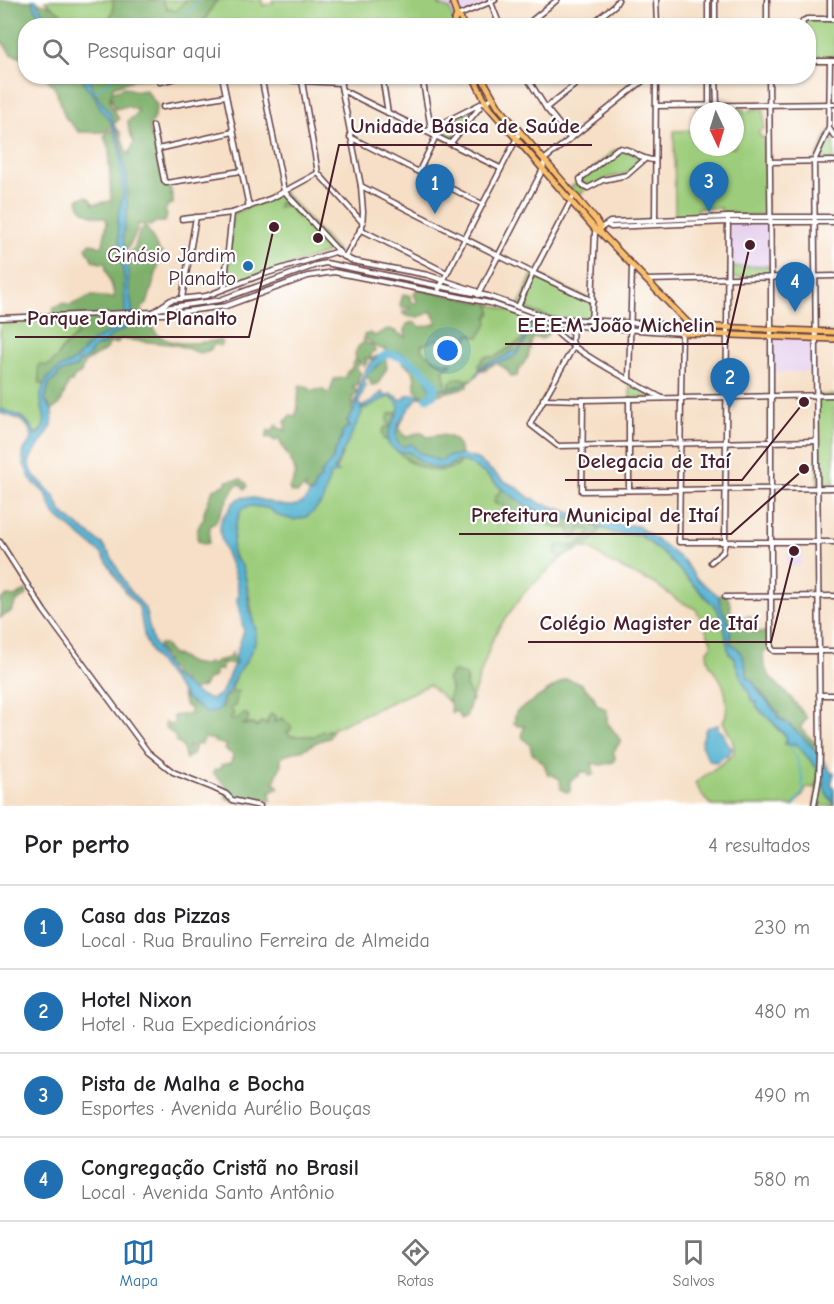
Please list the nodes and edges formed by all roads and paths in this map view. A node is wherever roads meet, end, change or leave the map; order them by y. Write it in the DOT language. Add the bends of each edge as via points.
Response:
graph roads {
  1 [pos="452,0"];
  2 [pos="557,0"];
  3 [pos="618,0"];
  4 [pos="656,0"];
  5 [pos="708,0"];
  6 [pos="715,0"];
  7 [pos="767,0"];
  8 [pos="830,0"];
  9 [pos="492,1"];
  10 [pos="456,16"];
  11 [pos="459,18"];
  12 [pos="497,18"];
  13 [pos="535,18"];
  14 [pos="599,18"];
  15 [pos="657,18"];
  16 [pos="708,18"];
  17 [pos="715,18"];
  18 [pos="767,18"];
  19 [pos="816,19"];
  20 [pos="832,19"];
  21 [pos="816,61"];
  22 [pos="832,61"];
  23 [pos="223,84"];
  24 [pos="262,84"];
  25 [pos="303,84"];
  26 [pos="341,84"];
  27 [pos="383,84"];
  28 [pos="423,84"];
  29 [pos="476,84"];
  30 [pos="485,84"];
  31 [pos="531,84"];
  32 [pos="576,84"];
  33 [pos="638,84"];
  34 [pos="657,84"];
  35 [pos="709,84"];
  36 [pos="716,84"];
  37 [pos="769,84"];
  38 [pos="342,90"];
  39 [pos="225,96"];
  40 [pos="492,98"];
  41 [pos="710,102"];
  42 [pos="717,102"];
  43 [pos="484,103"];
  44 [pos="744,104"];
  45 [pos="770,104"];
  46 [pos="832,104"];
  47 [pos="690,105"];
  48 [pos="656,106"];
  49 [pos="163,107"];
  50 [pos="546,108"];
  51 [pos="388,113"];
  52 [pos="153,126"];
  53 [pos="829,128"];
  54 [pos="429,130"];
  55 [pos="233,132"];
  56 [pos="520,132"];
  57 [pos="350,136"];
  58 [pos="436,136"];
  59 [pos="834,136"];
  60 [pos="516,138"];
  61 [pos="570,138"];
  62 [pos="450,144"];
  63 [pos="158,149"];
  64 [pos="545,159"];
  65 [pos="644,160"];
  66 [pos="655,160"];
  67 [pos="814,161"];
  68 [pos="834,161"];
  69 [pos="770,162"];
  70 [pos="500,168"];
  71 [pos="543,169"];
  72 [pos="241,171"];
  73 [pos="419,171"];
  74 [pos="318,173"];
  75 [pos="361,186"];
  76 [pos="284,191"];
  77 [pos="574,195"];
  78 [pos="570,201"];
  79 [pos="482,204"];
  80 [pos="249,207"];
  81 [pos="232,213"];
  82 [pos="770,216"];
  83 [pos="196,217"];
  84 [pos="816,217"];
  85 [pos="833,217"];
  86 [pos="182,219"];
  87 [pos="656,219"];
  88 [pos="728,220"];
  89 [pos="771,222"];
  90 [pos="816,222"];
  91 [pos="833,222"];
  92 [pos="363,223"];
  93 [pos="608,225"];
  94 [pos="656,225"];
  95 [pos="360,230"];
  96 [pos="599,230"];
  97 [pos="466,238"];
  98 [pos="340,253"];
  99 [pos="500,256"];
  100 [pos="345,257"];
  101 [pos="632,267"];
  102 [pos="447,273"];
  103 [pos="533,273"];
  104 [pos="834,276"];
  105 [pos="816,277"];
  106 [pos="729,278"];
  107 [pos="771,278"];
  108 [pos="443,280"];
  109 [pos="645,280"];
  110 [pos="440,287"];
  111 [pos="224,290"];
  112 [pos="437,293"];
  113 [pos="479,293"];
  114 [pos="182,298"];
  115 [pos="476,300"];
  116 [pos="593,301"];
  117 [pos="518,307"];
  118 [pos="158,312"];
  119 [pos="516,313"];
  120 [pos="0,318"];
  121 [pos="549,318"];
  122 [pos="591,321"];
  123 [pos="631,323"];
  124 [pos="549,324"];
  125 [pos="573,326"];
  126 [pos="682,326"];
  127 [pos="691,326"];
  128 [pos="591,328"];
  129 [pos="630,330"];
  130 [pos="727,331"];
  131 [pos="834,332"];
  132 [pos="682,333"];
  133 [pos="691,333"];
  134 [pos="770,333"];
  135 [pos="817,335"];
  136 [pos="834,339"];
  137 [pos="574,346"];
  138 [pos="629,381"];
  139 [pos="834,394"];
  140 [pos="816,395"];
  141 [pos="726,396"];
  142 [pos="770,396"];
  143 [pos="662,398"];
  144 [pos="680,398"];
  145 [pos="543,399"];
  146 [pos="629,399"];
  147 [pos="584,400"];
  148 [pos="816,441"];
  149 [pos="771,442"];
  150 [pos="725,443"];
  151 [pos="680,444"];
  152 [pos="583,445"];
  153 [pos="629,445"];
  154 [pos="817,488"];
  155 [pos="834,488"];
  156 [pos="680,489"];
  157 [pos="725,489"];
  158 [pos="771,489"];
  159 [pos="629,490"];
  160 [pos="0,542"];
  161 [pos="771,542"];
  162 [pos="818,542"];
  163 [pos="834,542"];
  164 [pos="725,543"];
  165 [pos="711,562"];
  166 [pos="818,596"];
  167 [pos="834,596"];
  168 [pos="725,597"];
  169 [pos="771,597"];
  170 [pos="819,651"];
  171 [pos="834,651"];
  172 [pos="819,695"];
  173 [pos="834,695"];
  174 [pos="261,806"];
  175 [pos="814,806"];
  1 -- 10 [label="main road"];
  2 -- 13 [label="street"];
  3 -- 14 [label="street"];
  4 -- 15 [label="street"];
  5 -- 16 [label="street"];
  6 -- 17 [label="street"];
  7 -- 18 [label="street"];
  8 -- 20 [label="street"];
  9 -- 10 [label="street"];
  9 -- 12 [label="street"];
  10 -- 11 [label="main road"];
  19 -- 20 [label="street"];
  21 -- 22 [label="street"];
  22 -- 46 [label="street"];
  23 -- 39 [label="street"];
  24 -- 76 [label="street"];
  25 -- 74 [label="street"];
  26 -- 38 [label="street"];
  27 -- 51 [label="street"];
  28 -- 54 [label="street"];
  29 -- 43 [label="main road"];
  30 -- 40 [label="main road"];
  31 -- 50 [label="street"];
  32 -- 50 [label="street"];
  33 -- 61 [label="street"];
  34 -- 48 [label="street"];
  35 -- 41 [label="street"];
  36 -- 42 [label="street"];
  37 -- 45 [label="street"];
  38 -- 51 [label="street"];
  38 -- 57 [label="street"];
  39 -- 49 [label="street"];
  39 -- 55 [label="street"];
  40 -- 43 [label="street"];
  40 -- 56 [label="main road"];
  43 -- 54 [label="street"];
  43 -- 60 [label="main road"];
  43 -- 62 [label="street"];
  44 -- 45 [label="street"];
  45 -- 46 [label="street"];
  45 -- 69 [label="street"];
  46 -- 53 [label="street"];
  47 -- 48 [label="street"];
  48 -- 66 [label="street"];
  50 -- 61 [label="street"];
  51 -- 54 [label="street"];
  52 -- 63 [label="street"];
  53 -- 59 [label="street"];
  53 -- 67 [label="street"];
  54 -- 58 [label="street"];
  55 -- 63 [label="street"];
  55 -- 72 [label="street"];
  56 -- 60 [label="street"];
  56 -- 64 [label="main road"];
  57 -- 73 [label="street"];
  57 -- 75 [label="street"];
  58 -- 62 [label="street"];
  58 -- 73 [label="street"];
  60 -- 70 [label="street"];
  60 -- 71 [label="main road"];
  61 -- 64 [label="street"];
  62 -- 70 [label="street"];
  63 -- 72 [label="street" via="168,183"];
  64 -- 71 [label="street"];
  64 -- 77 [label="main road"];
  65 -- 65 [label="street" via="626,176 603,180 588,188 582,184 580,178 618,148"];
  65 -- 66 [label="street"];
  66 -- 87 [label="street"];
  67 -- 68 [label="street"];
  67 -- 69 [label="street"];
  67 -- 84 [label="street"];
  69 -- 82 [label="street"];
  70 -- 79 [label="street"];
  71 -- 78 [label="main road"];
  71 -- 99 [label="street"];
  72 -- 80 [label="street"];
  73 -- 79 [label="street"];
  74 -- 76 [label="street"];
  74 -- 92 [label="street"];
  75 -- 92 [label="street"];
  75 -- 97 [label="street"];
  76 -- 80 [label="street"];
  76 -- 98 [label="street"];
  77 -- 78 [label="street"];
  77 -- 96 [label="main road"];
  78 -- 96 [label="main road"];
  78 -- 103 [label="street"];
  79 -- 97 [label="street"];
  80 -- 81 [label="street"];
  81 -- 83 [label="street"];
  81 -- 111 [label="street"];
  82 -- 84 [label="street"];
  82 -- 88 [label="street"];
  82 -- 89 [label="street"];
  83 -- 86 [label="street"];
  83 -- 114 [label="street"];
  84 -- 85 [label="street"];
  84 -- 90 [label="street"];
  85 -- 91 [label="street"];
  87 -- 88 [label="street"];
  87 -- 93 [label="street" via="613,221"];
  87 -- 94 [label="street"];
  88 -- 89 [label="street"];
  88 -- 94 [label="street"];
  88 -- 106 [label="street"];
  89 -- 90 [label="street"];
  89 -- 107 [label="street"];
  90 -- 91 [label="street"];
  90 -- 105 [label="street"];
  92 -- 95 [label="street"];
  93 -- 94 [label="street"];
  93 -- 96 [label="street"];
  95 -- 100 [label="street"];
  95 -- 102 [label="street"];
  96 -- 101 [label="main road"];
  96 -- 116 [label="street"];
  97 -- 99 [label="street"];
  97 -- 102 [label="street"];
  98 -- 100 [label="street"];
  98 -- 111 [label="street" via="330,252"];
  99 -- 103 [label="street"];
  99 -- 113 [label="street"];
  100 -- 108 [label="street"];
  101 -- 109 [label="main road"];
  101 -- 123 [label="street"];
  102 -- 108 [label="street"];
  103 -- 116 [label="street"];
  103 -- 117 [label="street"];
  104 -- 105 [label="street"];
  105 -- 107 [label="street"];
  105 -- 135 [label="street"];
  106 -- 107 [label="street"];
  106 -- 109 [label="street"];
  106 -- 130 [label="street"];
  107 -- 134 [label="street"];
  108 -- 110 [label="street"];
  108 -- 113 [label="street"];
  109 -- 127 [label="main road"];
  110 -- 112 [label="street"];
  110 -- 113 [label="street"];
  110 -- 118 [label="street" via="326,263 220,300"];
  111 -- 114 [label="street"];
  112 -- 115 [label="street"];
  112 -- 118 [label="street" via="348,274 325,273 226,306"];
  113 -- 115 [label="street"];
  113 -- 117 [label="street"];
  114 -- 118 [label="street" via="167,301"];
  115 -- 119 [label="street"];
  116 -- 122 [label="street"];
  117 -- 119 [label="street"];
  117 -- 121 [label="street"];
  118 -- 120 [label="street"];
  119 -- 124 [label="street"];
  121 -- 122 [label="street"];
  121 -- 124 [label="street"];
  122 -- 123 [label="street"];
  122 -- 128 [label="street"];
  123 -- 126 [label="street"];
  123 -- 129 [label="street"];
  124 -- 125 [label="street"];
  124 -- 137 [label="street"];
  125 -- 128 [label="street"];
  125 -- 137 [label="street"];
  126 -- 127 [label="street"];
  126 -- 132 [label="street"];
  127 -- 130 [label="main road"];
  127 -- 133 [label="main road"];
  128 -- 129 [label="street"];
  129 -- 132 [label="street"];
  129 -- 138 [label="street"];
  130 -- 133 [label="main road"];
  130 -- 134 [label="main road"];
  130 -- 141 [label="street"];
  131 -- 135 [label="main road"];
  132 -- 133 [label="main road"];
  132 -- 144 [label="street"];
  134 -- 135 [label="main road"];
  134 -- 142 [label="street"];
  135 -- 136 [label="main road"];
  135 -- 140 [label="street"];
  137 -- 138 [label="street"];
  137 -- 145 [label="street"];
  138 -- 143 [label="street"];
  139 -- 140 [label="street"];
  140 -- 142 [label="street"];
  140 -- 148 [label="street"];
  141 -- 142 [label="street"];
  141 -- 144 [label="street"];
  141 -- 150 [label="street"];
  142 -- 149 [label="street"];
  143 -- 144 [label="street"];
  143 -- 146 [label="street"];
  144 -- 151 [label="street"];
  145 -- 147 [label="street"];
  145 -- 152 [label="street" via="531,425 558,446"];
  146 -- 147 [label="street"];
  146 -- 153 [label="street"];
  147 -- 152 [label="street"];
  148 -- 149 [label="street"];
  148 -- 154 [label="street"];
  149 -- 150 [label="street"];
  149 -- 158 [label="street"];
  150 -- 151 [label="street"];
  150 -- 157 [label="street"];
  151 -- 153 [label="street"];
  151 -- 156 [label="street"];
  152 -- 153 [label="street"];
  152 -- 159 [label="street" via="582,491"];
  153 -- 159 [label="street"];
  154 -- 155 [label="street"];
  154 -- 158 [label="street"];
  154 -- 162 [label="street"];
  156 -- 157 [label="street"];
  156 -- 159 [label="street"];
  156 -- 164 [label="street" via="679,542"];
  157 -- 158 [label="street"];
  157 -- 164 [label="street"];
  158 -- 161 [label="street"];
  160 -- 174 [label="street" via="50,620 148,752 173,772 232,800"];
  161 -- 162 [label="street"];
  161 -- 164 [label="street"];
  161 -- 169 [label="street"];
  162 -- 163 [label="street"];
  162 -- 166 [label="street"];
  164 -- 165 [label="street" via="723,552"];
  166 -- 167 [label="street"];
  166 -- 169 [label="street"];
  166 -- 170 [label="street"];
  168 -- 169 [label="street"];
  169 -- 170 [label="street" via="774,651"];
  170 -- 171 [label="street"];
  170 -- 172 [label="street"];
  172 -- 173 [label="street"];
  172 -- 175 [label="street" via="820,754"];
}
